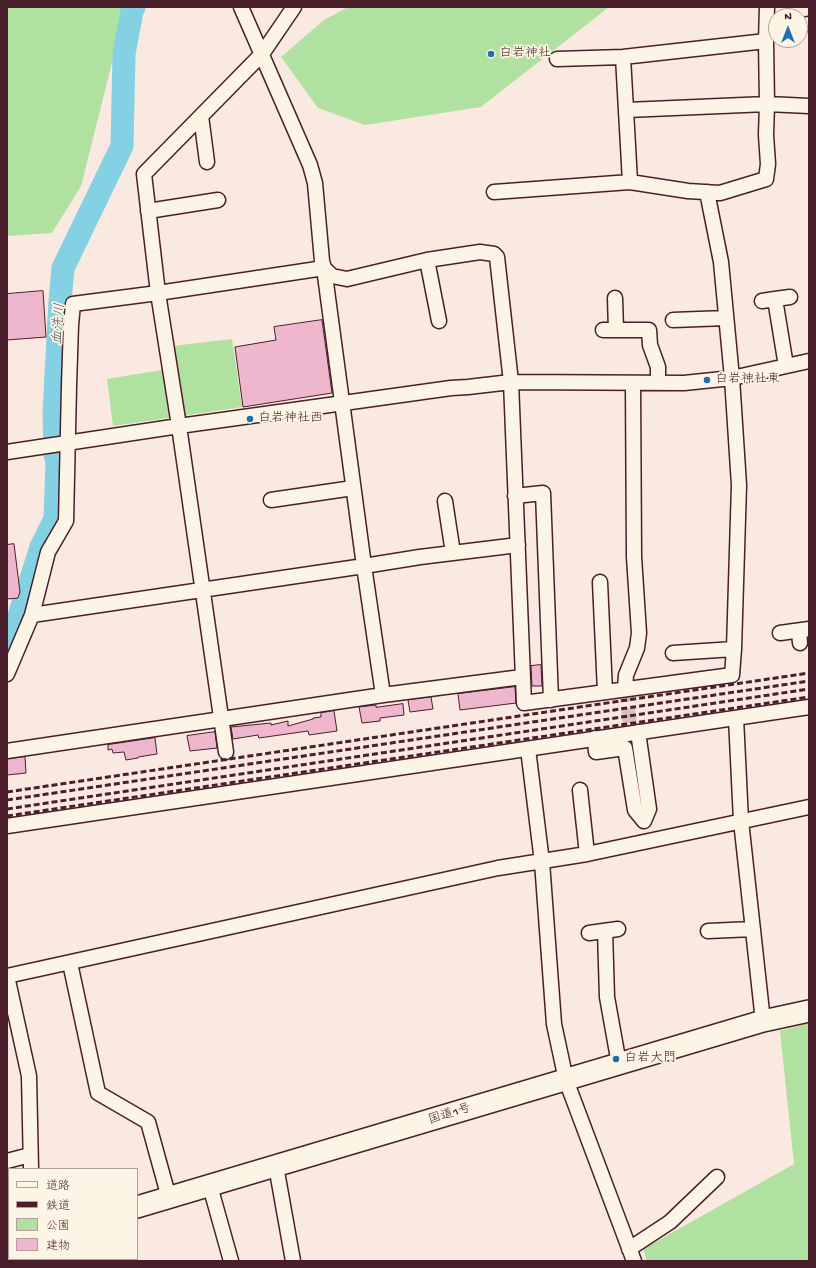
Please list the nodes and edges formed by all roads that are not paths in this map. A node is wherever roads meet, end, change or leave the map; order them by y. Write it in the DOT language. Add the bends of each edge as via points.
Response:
graph roads {
  1 [pos="241,7"];
  2 [pos="294,7"];
  3 [pos="767,7"];
  4 [pos="766,41"];
  5 [pos="262,54"];
  6 [pos="623,57"];
  7 [pos="557,59"];
  8 [pos="767,104"];
  9 [pos="809,106"];
  10 [pos="627,110"];
  11 [pos="201,116"];
  12 [pos="207,162"];
  13 [pos="630,182"];
  14 [pos="494,192"];
  15 [pos="707,192"];
  16 [pos="218,200"];
  17 [pos="148,211"];
  18 [pos="427,260"];
  19 [pos="324,268"];
  20 [pos="158,293"];
  21 [pos="790,297"];
  22 [pos="615,298"];
  23 [pos="726,318"];
  24 [pos="673,320"];
  25 [pos="439,321"];
  26 [pos="809,361"];
  27 [pos="786,366"];
  28 [pos="732,378"];
  29 [pos="511,382"];
  30 [pos="633,383"];
  31 [pos="658,383"];
  32 [pos="341,404"];
  33 [pos="179,426"];
  34 [pos="59,443"];
  35 [pos="7,452"];
  36 [pos="353,488"];
  37 [pos="515,496"];
  38 [pos="271,500"];
  39 [pos="445,501"];
  40 [pos="518,545"];
  41 [pos="453,553"];
  42 [pos="364,566"];
  43 [pos="600,582"];
  44 [pos="202,590"];
  45 [pos="32,615"];
  46 [pos="780,633"];
  47 [pos="803,634"];
  48 [pos="734,649"];
  49 [pos="673,653"];
  50 [pos="7,674"];
  51 [pos="522,677"];
  52 [pos="625,688"];
  53 [pos="605,692"];
  54 [pos="383,695"];
  55 [pos="551,700"];
  56 [pos="809,707"];
  57 [pos="736,718"];
  58 [pos="221,719"];
  59 [pos="635,734"];
  60 [pos="595,738"];
  61 [pos="528,749"];
  62 [pos="7,750"];
  63 [pos="226,752"];
  64 [pos="580,790"];
  65 [pos="809,807"];
  66 [pos="640,816"];
  67 [pos="741,821"];
  68 [pos="7,826"];
  69 [pos="647,842"];
  70 [pos="587,854"];
  71 [pos="542,862"];
  72 [pos="753,930"];
  73 [pos="708,931"];
  74 [pos="589,933"];
  75 [pos="70,963"];
  76 [pos="7,976"];
  77 [pos="809,997"];
  78 [pos="809,1010"];
  79 [pos="763,1021"];
  80 [pos="620,1064"];
  81 [pos="566,1080"];
  82 [pos="30,1155"];
  83 [pos="7,1161"];
  84 [pos="276,1166"];
  85 [pos="31,1168"];
  86 [pos="717,1177"];
  87 [pos="210,1186"];
  88 [pos="169,1198"];
  89 [pos="138,1207"];
  90 [pos="632,1255"];
  91 [pos="231,1261"];
  92 [pos="293,1261"];
  1 -- 5 [label="street"];
  2 -- 5 [label="street"];
  3 -- 4 [label="street"];
  4 -- 6 [label="street"];
  4 -- 8 [label="street"];
  5 -- 11 [label="street"];
  5 -- 19 [label="street" via="310,165 315,184"];
  6 -- 7 [label="street"];
  6 -- 10 [label="street"];
  8 -- 9 [label="street"];
  8 -- 10 [label="street"];
  8 -- 15 [label="street" via="766,179 720,193"];
  10 -- 13 [label="street"];
  11 -- 12 [label="street"];
  11 -- 17 [label="street" via="144,174"];
  13 -- 14 [label="street"];
  13 -- 15 [label="street"];
  15 -- 23 [label="street" via="721,262"];
  16 -- 17 [label="street"];
  17 -- 20 [label="street"];
  18 -- 19 [label="street" via="347,279 332,276"];
  18 -- 25 [label="street"];
  18 -- 29 [label="street" via="480,252 494,254 497,257"];
  19 -- 20 [label="street"];
  19 -- 32 [label="street"];
  20 -- 33 [label="street"];
  20 -- 34 [label="street" via="73,304"];
  21 -- 27 [label="street" via="769,300"];
  22 -- 31 [label="street" via="609,330 649,330 650,344 658,367"];
  23 -- 24 [label="street"];
  23 -- 28 [label="street"];
  26 -- 27 [label="street"];
  27 -- 28 [label="street"];
  28 -- 31 [label="street"];
  28 -- 48 [label="street" via="738,485"];
  29 -- 30 [label="street"];
  29 -- 32 [label="street"];
  29 -- 37 [label="street"];
  30 -- 31 [label="street"];
  30 -- 52 [label="street" via="634,557 639,637 626,675"];
  32 -- 33 [label="street"];
  32 -- 36 [label="street"];
  33 -- 34 [label="street"];
  33 -- 44 [label="street"];
  34 -- 35 [label="street"];
  34 -- 45 [label="street" via="66,521 48,552"];
  36 -- 38 [label="street"];
  36 -- 42 [label="street"];
  37 -- 40 [label="street"];
  37 -- 55 [label="street" via="543,493"];
  39 -- 41 [label="street"];
  40 -- 41 [label="street"];
  40 -- 51 [label="street"];
  41 -- 42 [label="street"];
  42 -- 44 [label="street"];
  42 -- 54 [label="street"];
  43 -- 53 [label="street"];
  44 -- 45 [label="street"];
  44 -- 58 [label="street"];
  45 -- 50 [label="street"];
  46 -- 47 [label="street"];
  48 -- 49 [label="street"];
  48 -- 53 [label="street" via="732,675"];
  51 -- 54 [label="street"];
  51 -- 55 [label="street" via="524,703"];
  53 -- 55 [label="street"];
  54 -- 58 [label="street"];
  56 -- 57 [label="street"];
  57 -- 59 [label="street"];
  57 -- 67 [label="street"];
  58 -- 62 [label="street"];
  58 -- 63 [label="street"];
  59 -- 60 [label="street"];
  59 -- 66 [label="street"];
  60 -- 61 [label="street"];
  60 -- 66 [label="street" via="596,752 625,748"];
  61 -- 68 [label="street"];
  61 -- 71 [label="street"];
  64 -- 70 [label="street"];
  65 -- 67 [label="street"];
  66 -- 69 [label="street"];
  67 -- 69 [label="street"];
  67 -- 72 [label="street"];
  69 -- 70 [label="street"];
  70 -- 71 [label="street"];
  71 -- 75 [label="street" via="498,868"];
  71 -- 81 [label="street" via="554,1024"];
  72 -- 73 [label="street"];
  72 -- 79 [label="street"];
  74 -- 80 [label="street" via="611,930 607,997"];
  75 -- 76 [label="street"];
  75 -- 88 [label="street" via="98,1093 148,1122"];
  76 -- 82 [label="street" via="29,1076"];
  77 -- 79 [label="highway, 国道1号"];
  78 -- 79 [label="highway, 国道1号"];
  79 -- 80 [label="highway, 国道1号"];
  80 -- 81 [label="highway, 国道1号"];
  81 -- 84 [label="highway, 国道1号"];
  81 -- 90 [label="street"];
  82 -- 83 [label="street"];
  82 -- 85 [label="street"];
  84 -- 87 [label="highway, 国道1号"];
  84 -- 92 [label="street"];
  86 -- 90 [label="street"];
  87 -- 88 [label="highway, 国道1号"];
  87 -- 91 [label="street"];
  88 -- 89 [label="highway, 国道1号"];
}
